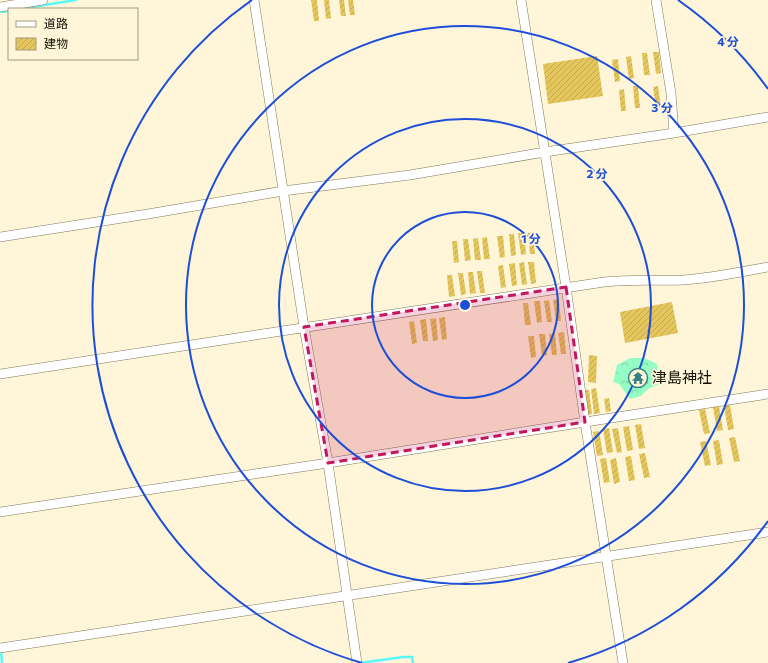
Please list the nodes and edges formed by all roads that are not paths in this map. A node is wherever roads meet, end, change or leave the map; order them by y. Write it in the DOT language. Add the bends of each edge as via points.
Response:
graph roads {
  1 [pos="43,0"];
  2 [pos="254,0"];
  3 [pos="522,0"];
  4 [pos="656,0"];
  5 [pos="0,7"];
  6 [pos="768,117"];
  7 [pos="674,133"];
  8 [pos="545,152"];
  9 [pos="283,191"];
  10 [pos="0,237"];
  11 [pos="768,267"];
  12 [pos="566,287"];
  13 [pos="304,327"];
  14 [pos="0,374"];
  15 [pos="768,394"];
  16 [pos="585,422"];
  17 [pos="328,463"];
  18 [pos="0,512"];
  19 [pos="768,532"];
  20 [pos="606,557"];
  21 [pos="348,596"];
  22 [pos="0,648"];
  23 [pos="357,663"];
  24 [pos="623,663"];
  1 -- 5 [label="street"];
  2 -- 9 [label="street"];
  3 -- 8 [label="street"];
  4 -- 7 [label="street" via="671,93"];
  6 -- 7 [label="street"];
  7 -- 8 [label="street"];
  8 -- 9 [label="street" via="410,175"];
  8 -- 12 [label="street"];
  9 -- 10 [label="street"];
  9 -- 13 [label="street"];
  11 -- 12 [label="street" via="696,279 615,280"];
  12 -- 13 [label="street"];
  12 -- 16 [label="street"];
  13 -- 14 [label="street"];
  13 -- 17 [label="street"];
  15 -- 16 [label="street"];
  16 -- 17 [label="street"];
  16 -- 20 [label="street"];
  17 -- 18 [label="street"];
  17 -- 21 [label="street"];
  19 -- 20 [label="street"];
  20 -- 21 [label="street"];
  20 -- 24 [label="street"];
  21 -- 22 [label="street"];
  21 -- 23 [label="street"];
}
